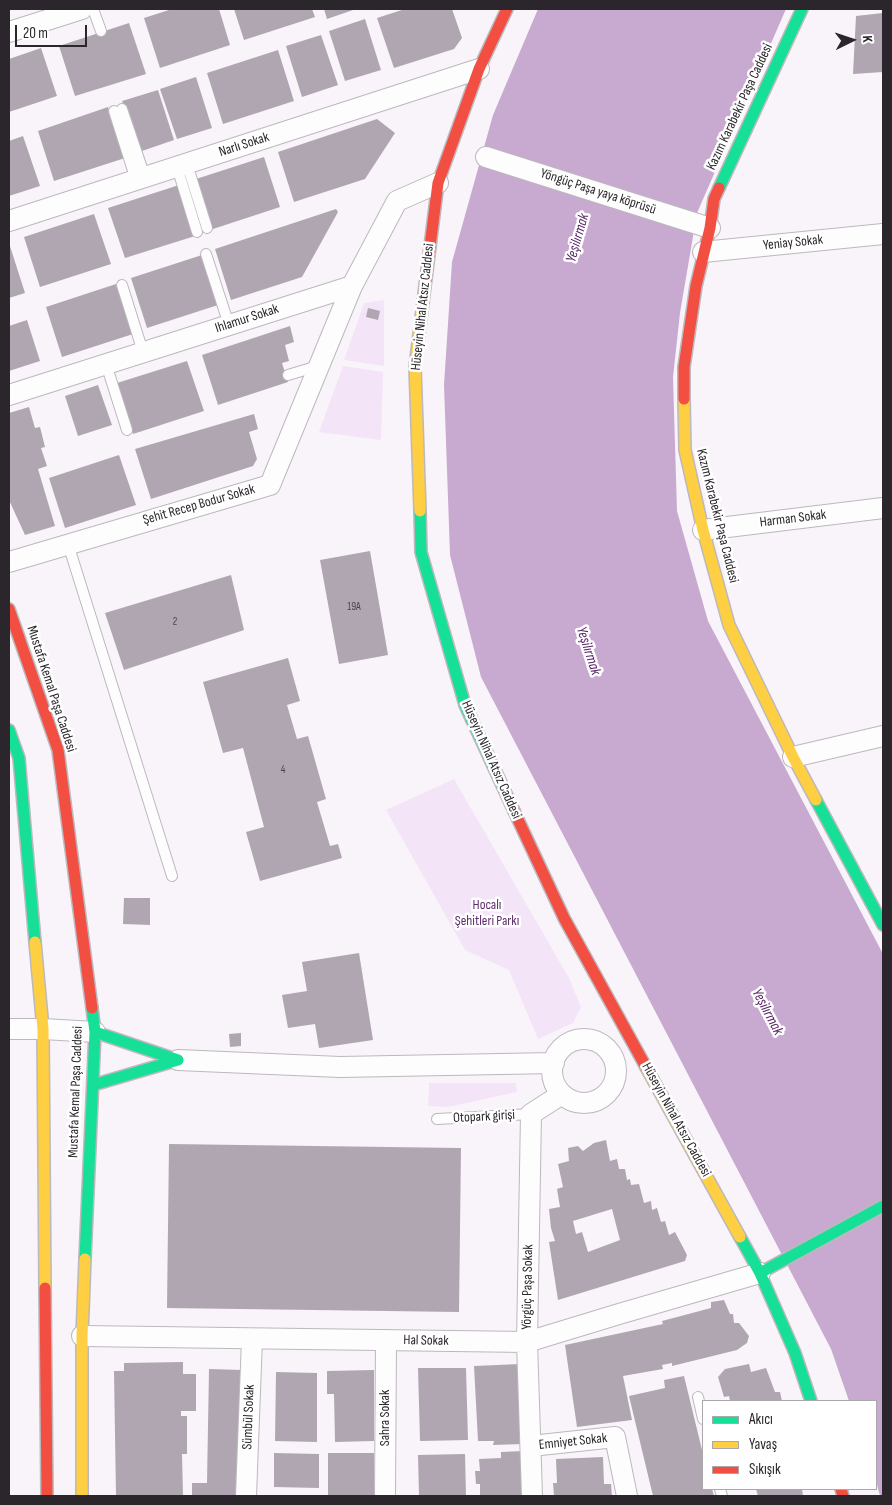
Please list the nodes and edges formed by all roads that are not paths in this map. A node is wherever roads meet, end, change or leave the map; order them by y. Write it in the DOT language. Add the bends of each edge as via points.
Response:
graph roads {
  1 [pos="82,9"];
  2 [pos="93,9"];
  3 [pos="507,9"];
  4 [pos="802,9"];
  5 [pos="43,16"];
  6 [pos="101,31"];
  7 [pos="9,32"];
  8 [pos="479,69"];
  9 [pos="118,110"];
  10 [pos="486,157"];
  11 [pos="182,165"];
  12 [pos="140,179"];
  13 [pos="438,183"];
  14 [pos="9,221"];
  15 [pos="710,228"];
  16 [pos="202,230"];
  17 [pos="883,234"];
  18 [pos="703,252"];
  19 [pos="206,254"];
  20 [pos="122,285"];
  21 [pos="352,286"];
  22 [pos="229,325"];
  23 [pos="144,352"];
  24 [pos="106,364"];
  25 [pos="318,366"];
  26 [pos="288,375"];
  27 [pos="9,395"];
  28 [pos="127,430"];
  29 [pos="883,508"];
  30 [pos="703,530"];
  31 [pos="68,544"];
  32 [pos="9,562"];
  33 [pos="9,609"];
  34 [pos="9,730"];
  35 [pos="883,736"];
  36 [pos="793,758"];
  37 [pos="172,876"];
  38 [pos="883,925"];
  39 [pos="43,1028"];
  40 [pos="9,1030"];
  41 [pos="95,1032"];
  42 [pos="635,1045"];
  43 [pos="614,1058"];
  44 [pos="178,1060"];
  45 [pos="554,1063"];
  46 [pos="93,1085"];
  47 [pos="562,1094"];
  48 [pos="531,1114"];
  49 [pos="437,1119"];
  50 [pos="883,1206"];
  51 [pos="760,1274"];
  52 [pos="82,1336"];
  53 [pos="252,1339"];
  54 [pos="386,1340"];
  55 [pos="527,1342"];
  56 [pos="698,1397"];
  57 [pos="811,1400"];
  58 [pos="702,1415"];
  59 [pos="531,1446"];
  60 [pos="47,1496"];
  61 [pos="82,1496"];
  62 [pos="246,1496"];
  63 [pos="385,1496"];
  64 [pos="532,1496"];
  65 [pos="627,1496"];
  1 -- 5 [label="street"];
  2 -- 6 [label="lane"];
  3 -- 8 [label="street, Hüseyin Nihal Atsız Caddesi"];
  4 -- 15 [label="street, Kazım Karabekir Paşa Caddesi" via="714,199"];
  5 -- 7 [label="street"];
  8 -- 11 [label="street, Narlı Sokak"];
  8 -- 13 [label="street, Hüseyin Nihal Atsız Caddesi"];
  9 -- 12 [label="lane"];
  10 -- 15 [label="street, Yöngüç Paşa yaya köprüsü"];
  11 -- 12 [label="street, Narlı Sokak"];
  11 -- 16 [label="lane"];
  12 -- 14 [label="street, Narlı Sokak"];
  13 -- 21 [label="street" via="397,201"];
  13 -- 42 [label="street, Hüseyin Nihal Atsız Caddesi" via="415,368 421,552 465,705 564,918"];
  15 -- 18 [label="street, Kazım Karabekir Paşa Caddesi"];
  17 -- 18 [label="street, Yeniay Sokak"];
  18 -- 30 [label="street, Kazım Karabekir Paşa Caddesi" via="684,367 685,450"];
  19 -- 22 [label="lane"];
  20 -- 23 [label="lane"];
  21 -- 22 [label="street, Ihlamur Sokak"];
  21 -- 25 [label="street, Şehit Recep Bodur Sokak"];
  22 -- 23 [label="street, Ihlamur Sokak"];
  23 -- 24 [label="street, Ihlamur Sokak"];
  24 -- 27 [label="street, Ihlamur Sokak"];
  24 -- 28 [label="lane"];
  25 -- 26 [label="lane"];
  25 -- 31 [label="street, Şehit Recep Bodur Sokak" via="270,485"];
  29 -- 30 [label="street, Harman Sokak"];
  30 -- 36 [label="street, Kazım Karabekir Paşa Caddesi" via="729,625"];
  31 -- 32 [label="street, Şehit Recep Bodur Sokak"];
  31 -- 37 [label="lane"];
  33 -- 41 [label="street, Mustafa Kemal Paşa Caddesi" via="58,750"];
  34 -- 39 [label="street" via="19,758"];
  35 -- 36 [label="street"];
  36 -- 38 [label="street, Kazım Karabekir Paşa Caddesi"];
  39 -- 40 [label="street"];
  39 -- 41 [label="street"];
  39 -- 60 [label="street"];
  41 -- 44 [label="street"];
  41 -- 46 [label="street, Mustafa Kemal Paşa Caddesi"];
  42 -- 43 [label="street"];
  42 -- 51 [label="street, Hüseyin Nihal Atsız Caddesi"];
  43 -- 45 [label="street" via="602,1044 581,1039 563,1047"];
  43 -- 47 [label="street" via="614,1082 601,1099 581,1103"];
  44 -- 45 [label="street" via="340,1067"];
  44 -- 46 [label="street"];
  45 -- 47 [label="street" via="552,1076"];
  46 -- 52 [label="street, Mustafa Kemal Paşa Caddesi"];
  47 -- 48 [label="street"];
  48 -- 49 [label="lane, Otopark girişi"];
  48 -- 55 [label="street, Yörgüç Paşa Sokak"];
  50 -- 51 [label="street"];
  51 -- 55 [label="street, Hal Sokak"];
  51 -- 57 [label="street, Hüseyin Nihal Atsız Caddesi" via="795,1353"];
  52 -- 53 [label="street, Hal Sokak"];
  52 -- 61 [label="street, Mustafa Kemal Paşa Caddesi"];
  53 -- 54 [label="street, Hal Sokak"];
  53 -- 62 [label="street, Sümbül Sokak"];
  54 -- 55 [label="street, Hal Sokak"];
  54 -- 63 [label="street, Sahra Sokak"];
  55 -- 59 [label="street, Yörgüç Paşa Sokak"];
  56 -- 58 [label="lane"];
  59 -- 64 [label="street, Yörgüç Paşa Sokak"];
  59 -- 65 [label="street, Emniyet Sokak" via="615,1437"];
}
